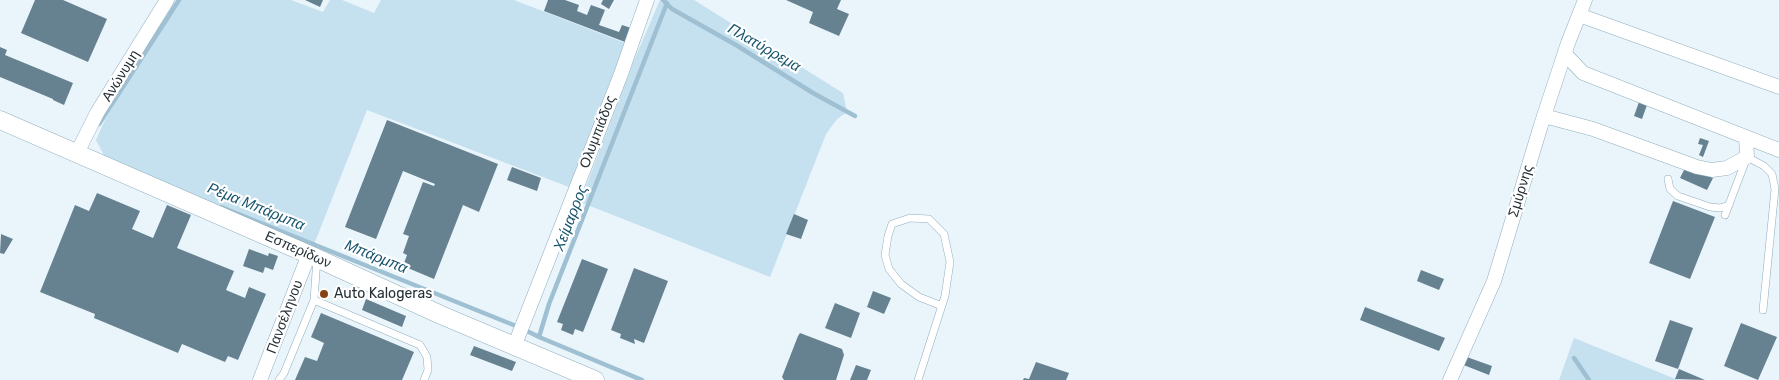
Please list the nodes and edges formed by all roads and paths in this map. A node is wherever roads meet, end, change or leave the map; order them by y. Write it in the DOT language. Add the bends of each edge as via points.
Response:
graph roads {
  1 [pos="167,0"];
  2 [pos="1586,0"];
  3 [pos="645,1"];
  4 [pos="1579,15"];
  5 [pos="1565,54"];
  6 [pos="1779,87"];
  7 [pos="1544,116"];
  8 [pos="0,120"];
  9 [pos="1746,137"];
  10 [pos="1779,150"];
  11 [pos="77,153"];
  12 [pos="1747,157"];
  13 [pos="1668,179"];
  14 [pos="1729,205"];
  15 [pos="1725,216"];
  16 [pos="313,256"];
  17 [pos="314,300"];
  18 [pos="942,306"];
  19 [pos="1763,310"];
  20 [pos="514,347"];
  21 [pos="260,380"];
  22 [pos="279,380"];
  23 [pos="424,380"];
  24 [pos="595,380"];
  25 [pos="918,380"];
  26 [pos="1450,380"];
  1 -- 11 [label="street, Ανώνυμη" via="97,114"];
  2 -- 4 [label="street, Σμύρνης"];
  3 -- 20 [label="street, Ολυμπιάδος" via="621,74"];
  4 -- 5 [label="street, Σμύρνης"];
  4 -- 6 [label="street"];
  5 -- 7 [label="street, Σμύρνης"];
  5 -- 9 [label="street" via="1583,73"];
  7 -- 12 [label="street" via="1593,129 1697,167 1727,168"];
  7 -- 26 [label="street, Σμύρνης" via="1494,281"];
  8 -- 11 [label="street, Εσπερίδων"];
  9 -- 10 [label="street"];
  9 -- 12 [label="street"];
  11 -- 16 [label="street, Εσπερίδων"];
  12 -- 14 [label="lane"];
  12 -- 19 [label="lane" via="1772,174 1775,189"];
  13 -- 14 [label="lane" via="1670,189 1678,196 1710,208"];
  14 -- 15 [label="lane"];
  16 -- 17 [label="lane"];
  16 -- 20 [label="street, Εσπερίδων"];
  16 -- 21 [label="street, Πανσέληνου"];
  17 -- 22 [label="lane"];
  17 -- 23 [label="lane" via="420,346 427,357 428,370"];
  18 -- 18 [label="lane" via="950,262 944,234 929,219 910,218 892,224 885,255 889,269 901,284 919,297"];
  18 -- 25 [label="lane"];
  20 -- 24 [label="street, Εσπερίδων"];
}
